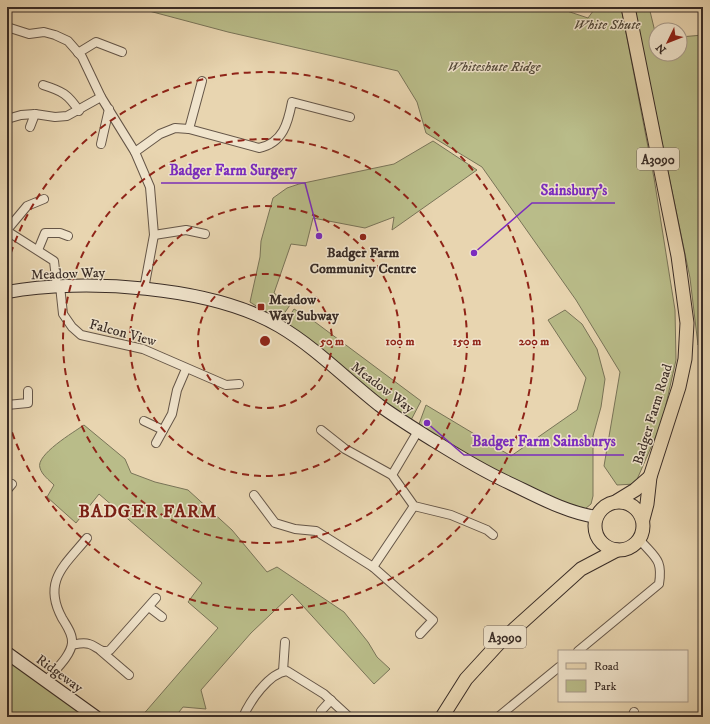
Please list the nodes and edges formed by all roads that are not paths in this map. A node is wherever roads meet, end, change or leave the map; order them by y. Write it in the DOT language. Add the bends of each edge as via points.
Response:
graph roads {
  1 [pos="628,7"];
  2 [pos="7,27"];
  3 [pos="122,52"];
  4 [pos="78,53"];
  5 [pos="202,80"];
  6 [pos="43,85"];
  7 [pos="101,97"];
  8 [pos="283,100"];
  9 [pos="292,102"];
  10 [pos="109,109"];
  11 [pos="79,111"];
  12 [pos="35,114"];
  13 [pos="350,117"];
  14 [pos="7,120"];
  15 [pos="31,128"];
  16 [pos="189,129"];
  17 [pos="101,144"];
  18 [pos="135,152"];
  19 [pos="44,199"];
  20 [pos="7,231"];
  21 [pos="205,234"];
  22 [pos="154,235"];
  23 [pos="68,236"];
  24 [pos="38,250"];
  25 [pos="58,286"];
  26 [pos="144,289"];
  27 [pos="7,292"];
  28 [pos="186,369"];
  29 [pos="239,384"];
  30 [pos="28,391"];
  31 [pos="7,405"];
  32 [pos="144,421"];
  33 [pos="163,430"];
  34 [pos="321,430"];
  35 [pos="418,431"];
  36 [pos="156,443"];
  37 [pos="392,475"];
  38 [pos="650,477"];
  39 [pos="254,495"];
  40 [pos="616,501"];
  41 [pos="414,506"];
  42 [pos="596,517"];
  43 [pos="643,519"];
  44 [pos="493,535"];
  45 [pos="87,538"];
  46 [pos="640,540"];
  47 [pos="600,541"];
  48 [pos="617,550"];
  49 [pos="373,567"];
  50 [pos="581,569"];
  51 [pos="156,598"];
  52 [pos="149,607"];
  53 [pos="162,617"];
  54 [pos="420,634"];
  55 [pos="285,642"];
  56 [pos="72,645"];
  57 [pos="579,650"];
  58 [pos="101,651"];
  59 [pos="7,653"];
  60 [pos="558,668"];
  61 [pos="283,671"];
  62 [pos="129,675"];
  63 [pos="46,681"];
  64 [pos="331,700"];
  65 [pos="322,711"];
  66 [pos="96,717"];
  67 [pos="244,717"];
  68 [pos="349,717"];
  69 [pos="442,717"];
  70 [pos="498,717"];
  1 -- 38 [label="main road, Badger Farm Road / A3090" via="678,256 687,324 685,359 679,387"];
  2 -- 4 [label="street" via="29,34 44,32 55,35 68,41"];
  3 -- 4 [label="street" via="96,42"];
  4 -- 7 [label="street"];
  5 -- 16 [label="street"];
  6 -- 11 [label="street" via="60,90 70,97"];
  7 -- 10 [label="street"];
  7 -- 11 [label="street"];
  8 -- 9 [label="street"];
  9 -- 13 [label="street"];
  9 -- 16 [label="street" via="287,125 281,136 264,147 236,143"];
  10 -- 17 [label="street"];
  10 -- 18 [label="street"];
  11 -- 12 [label="street" via="55,118"];
  12 -- 14 [label="street"];
  12 -- 15 [label="street"];
  16 -- 18 [label="street" via="175,128 160,134"];
  18 -- 22 [label="street" via="150,187"];
  19 -- 20 [label="street" via="27,206"];
  20 -- 24 [label="street, Falcon View"];
  21 -- 22 [label="street" via="186,230"];
  22 -- 26 [label="street"];
  23 -- 24 [label="street" via="45,233"];
  24 -- 25 [label="street, Falcon View" via="54,261"];
  25 -- 26 [label="street, Meadow Way" via="97,285"];
  25 -- 27 [label="street, Meadow Way"];
  25 -- 28 [label="street, Falcon View" via="64,314 72,327 81,334 143,349"];
  26 -- 35 [label="street, Meadow Way" via="172,292 230,305 279,326 380,406"];
  28 -- 29 [label="street, Falcon View" via="226,385"];
  28 -- 33 [label="street" via="177,390 172,414"];
  30 -- 31 [label="street" via="28,403"];
  32 -- 33 [label="street"];
  33 -- 36 [label="street"];
  34 -- 37 [label="street" via="345,449"];
  35 -- 37 [label="street"];
  35 -- 42 [label="street, Meadow Way" via="488,474 567,510"];
  37 -- 41 [label="street"];
  38 -- 40 [label="main road, Badger Farm Road"];
  38 -- 43 [label="main road, Badger Farm Road / A3090"];
  39 -- 49 [label="street" via="275,523 290,528 316,531"];
  40 -- 42 [label="main road" via="600,510"];
  40 -- 43 [label="main road" via="628,503"];
  41 -- 44 [label="street" via="451,515"];
  41 -- 49 [label="street"];
  42 -- 47 [label="main road" via="596,534"];
  43 -- 46 [label="main road" via="644,528"];
  45 -- 56 [label="street" via="56,579 54,588 55,606 70,633"];
  46 -- 48 [label="main road" via="630,548"];
  46 -- 57 [label="street" via="660,564 659,584"];
  47 -- 48 [label="main road"];
  47 -- 50 [label="main road, A3090"];
  48 -- 50 [label="main road, A3090"];
  49 -- 54 [label="street" via="433,620"];
  50 -- 69 [label="main road, A3090" via="498,643 466,679"];
  51 -- 52 [label="street"];
  52 -- 53 [label="street"];
  52 -- 58 [label="street" via="114,646 106,652"];
  55 -- 61 [label="street"];
  56 -- 58 [label="street" via="89,644"];
  56 -- 63 [label="street"];
  58 -- 62 [label="street"];
  59 -- 63 [label="street, Ridgeway"];
  60 -- 70 [label="street"];
  61 -- 64 [label="street" via="299,677"];
  61 -- 67 [label="street" via="256,694"];
  63 -- 66 [label="street, Ridgeway"];
  64 -- 65 [label="street"];
  64 -- 68 [label="street"];
}
